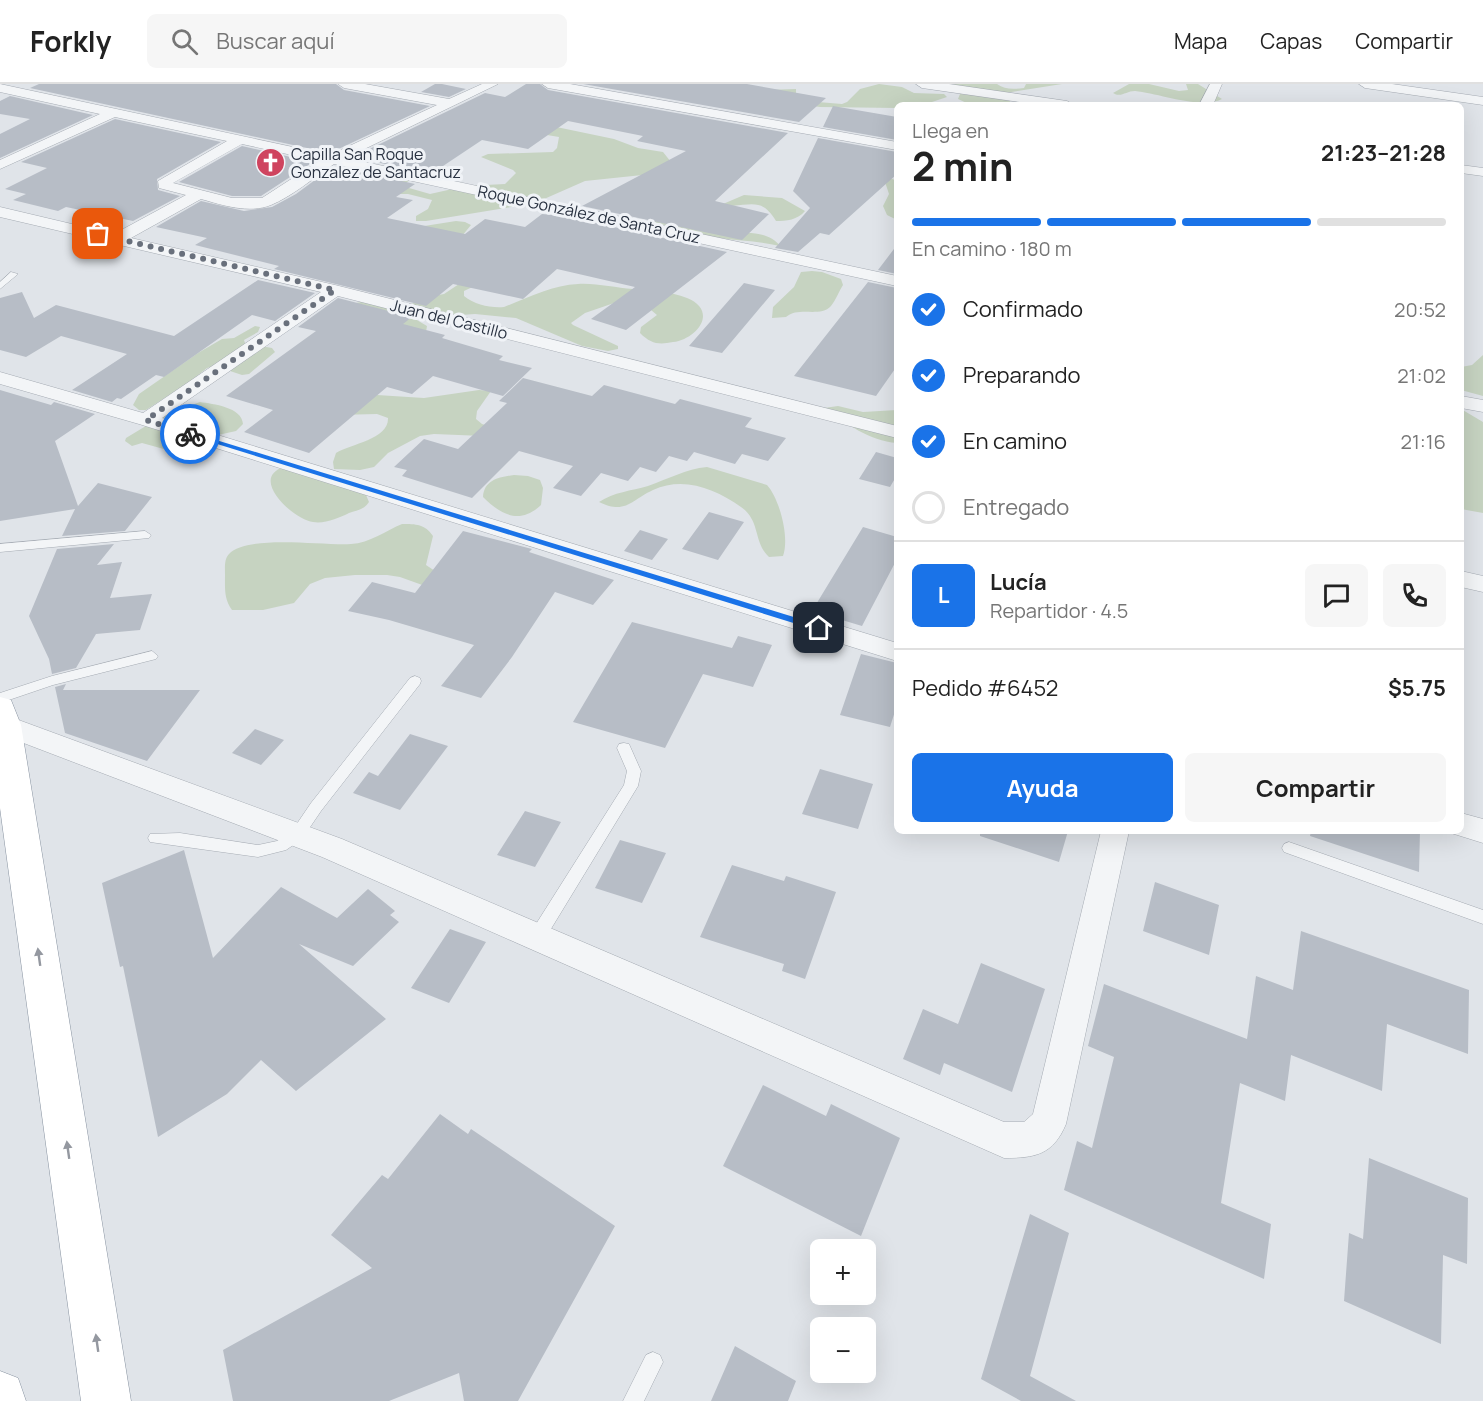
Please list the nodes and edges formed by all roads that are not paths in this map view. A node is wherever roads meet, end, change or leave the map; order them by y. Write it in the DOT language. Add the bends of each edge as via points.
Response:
graph roads {
  1 [pos="344,84"];
  2 [pos="492,84"];
  3 [pos="548,84"];
  4 [pos="922,84"];
  5 [pos="1216,84"];
  6 [pos="1365,84"];
  7 [pos="0,88"];
  8 [pos="1483,101"];
  9 [pos="1046,102"];
  10 [pos="1207,102"];
  11 [pos="448,103"];
  12 [pos="112,113"];
  13 [pos="238,141"];
  14 [pos="894,145"];
  15 [pos="332,159"];
  16 [pos="0,165"];
  17 [pos="1464,169"];
  18 [pos="1483,172"];
  19 [pos="198,195"];
  20 [pos="0,212"];
  21 [pos="118,238"];
  22 [pos="14,274"];
  23 [pos="894,280"];
  24 [pos="0,286"];
  25 [pos="335,290"];
  26 [pos="0,378"];
  27 [pos="1464,403"];
  28 [pos="1483,406"];
  29 [pos="146,420"];
  30 [pos="894,431"];
  31 [pos="145,535"];
  32 [pos="0,548"];
  33 [pos="1464,580"];
  34 [pos="1483,584"];
  35 [pos="894,644"];
  36 [pos="152,656"];
  37 [pos="415,681"];
  38 [pos="2,711"];
  39 [pos="624,748"];
  40 [pos="1464,826"];
  41 [pos="1483,831"];
  42 [pos="1113,834"];
  43 [pos="297,835"];
  44 [pos="154,838"];
  45 [pos="1288,848"];
  46 [pos="1483,917"];
  47 [pos="537,937"];
  48 [pos="653,1362"];
  49 [pos="0,1396"];
  50 [pos="0,1401"];
  51 [pos="106,1401"];
  52 [pos="633,1401"];
  1 -- 11 [label="street"];
  2 -- 11 [label="street"];
  3 -- 14 [label="street"];
  4 -- 9 [label="street"];
  5 -- 10 [label="street"];
  6 -- 8 [label="street"];
  7 -- 12 [label="street, Roque González de Santa Cruz"];
  11 -- 15 [label="street"];
  12 -- 13 [label="street, Roque González de Santa Cruz"];
  12 -- 16 [label="street"];
  13 -- 15 [label="street, Roque González de Santa Cruz"];
  13 -- 19 [label="street" via="165,181 168,187"];
  15 -- 19 [label="street" via="266,202 251,204"];
  15 -- 23 [label="street, Roque González de Santa Cruz"];
  17 -- 18 [label="street"];
  19 -- 21 [label="street"];
  20 -- 21 [label="street, Juan del Castillo"];
  21 -- 25 [label="street, Juan del Castillo"];
  22 -- 24 [label="lane"];
  25 -- 29 [label="street"];
  25 -- 30 [label="street, Juan del Castillo"];
  26 -- 29 [label="street"];
  27 -- 28 [label="street"];
  29 -- 35 [label="street"];
  31 -- 32 [label="lane"];
  33 -- 34 [label="street"];
  36 -- 38 [label="lane" via="52,681"];
  37 -- 43 [label="lane"];
  38 -- 43 [label="street"];
  51 -- 38 [label="highway, one-way"];
  39 -- 47 [label="lane" via="634,771 631,786"];
  40 -- 41 [label="street"];
  42 -- 47 [label="street" via="1048,1124 1031,1140 1004,1140"];
  43 -- 44 [label="lane" via="281,846 258,851"];
  43 -- 47 [label="street"];
  45 -- 46 [label="lane"];
  48 -- 52 [label="lane"];
  49 -- 50 [label="highway"];
}
